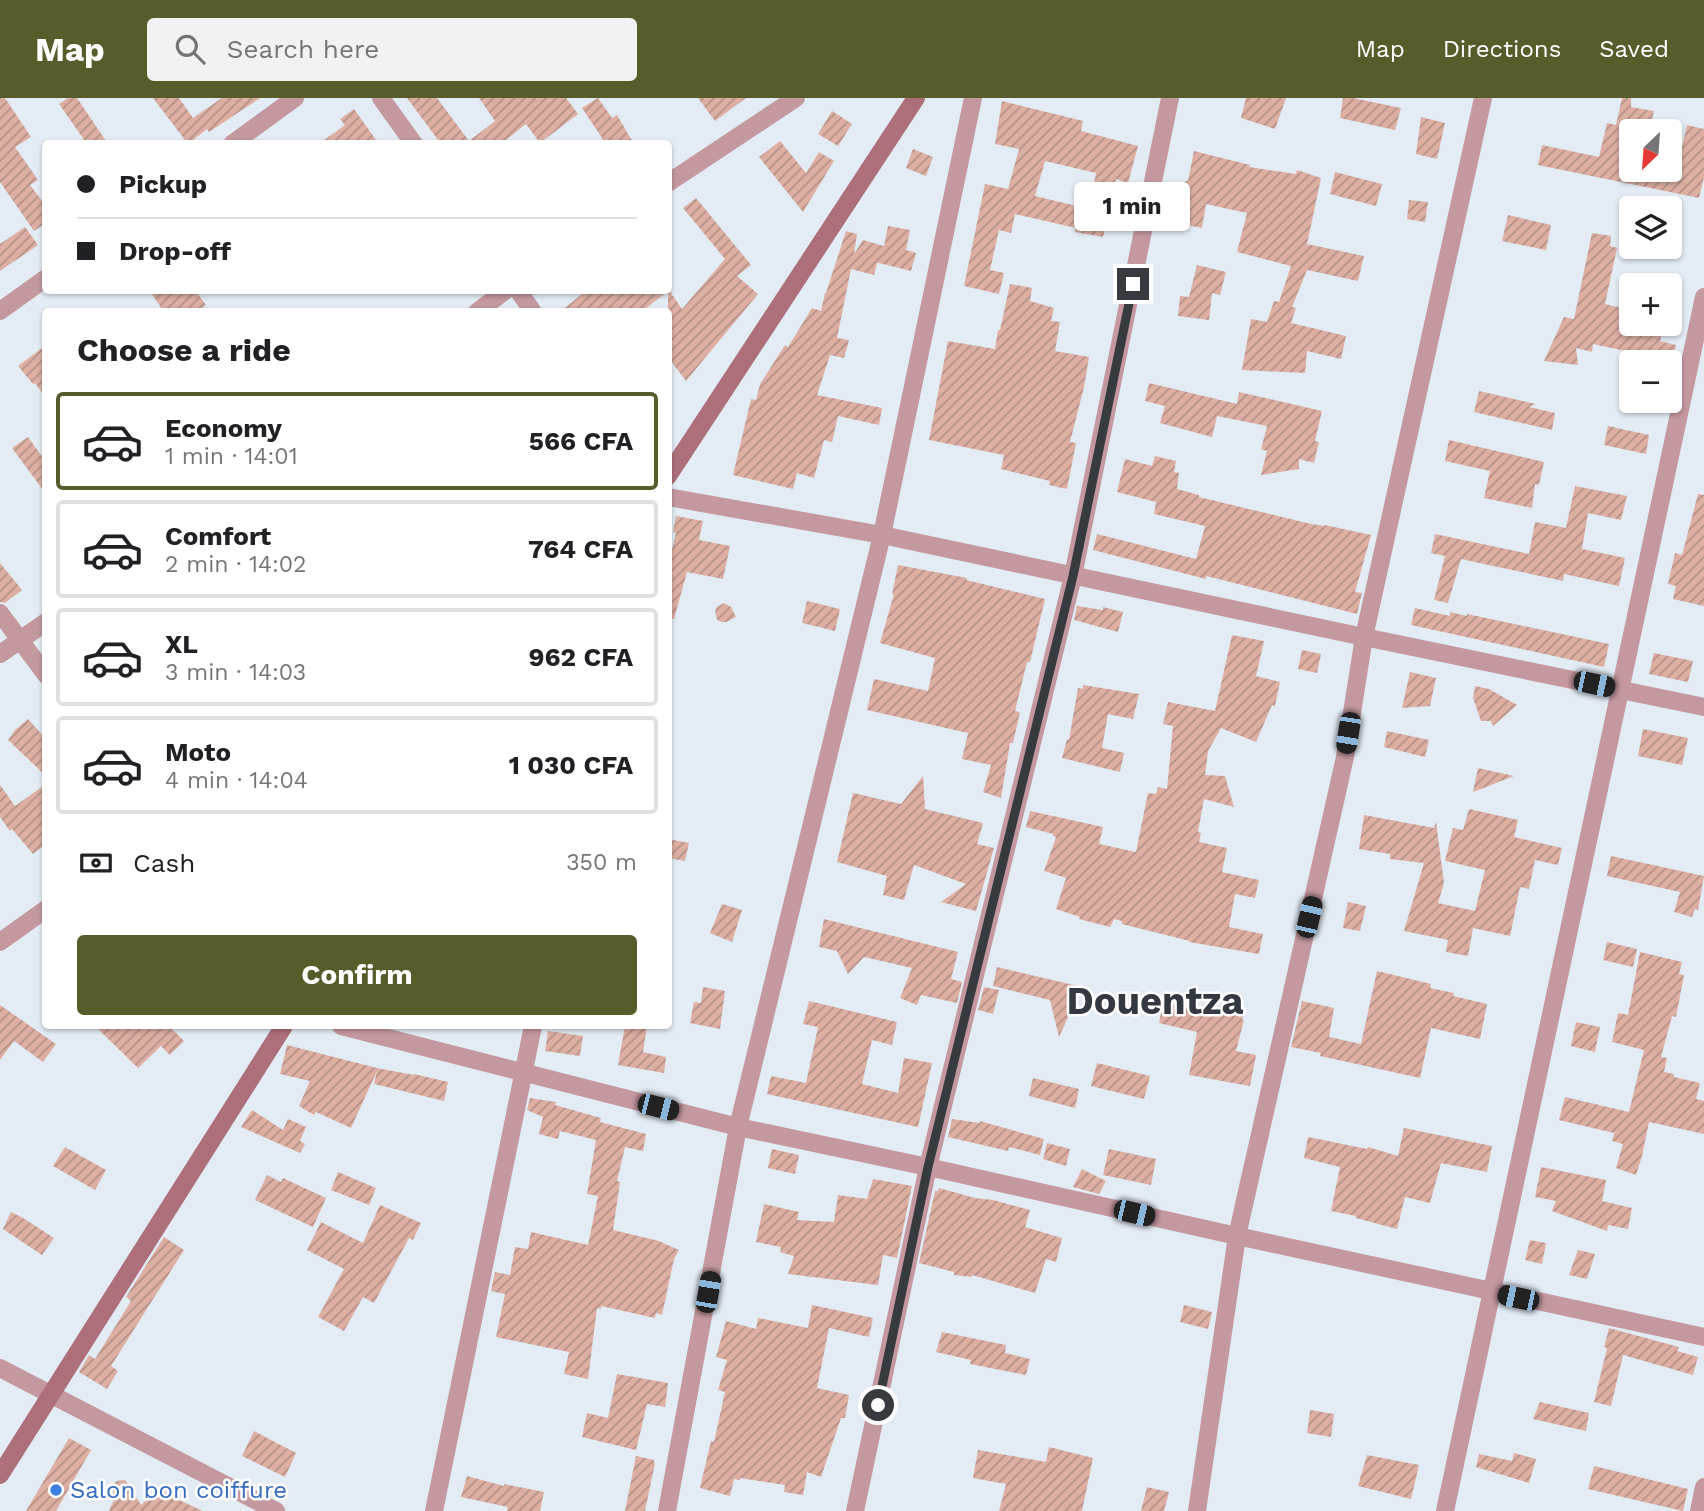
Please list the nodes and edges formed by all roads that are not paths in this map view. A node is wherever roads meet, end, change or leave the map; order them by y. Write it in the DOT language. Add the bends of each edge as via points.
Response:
graph roads {
  1 [pos="295,98"];
  2 [pos="381,98"];
  3 [pos="796,98"];
  4 [pos="916,98"];
  5 [pos="973,98"];
  6 [pos="1170,98"];
  7 [pos="1483,98"];
  8 [pos="237,140"];
  9 [pos="411,140"];
  10 [pos="672,180"];
  11 [pos="42,281"];
  12 [pos="501,294"];
  13 [pos="1704,298"];
  14 [pos="482,308"];
  15 [pos="0,311"];
  16 [pos="672,470"];
  17 [pos="672,498"];
  18 [pos="882,535"];
  19 [pos="1073,576"];
  20 [pos="0,613"];
  21 [pos="42,625"];
  22 [pos="1364,637"];
  23 [pos="20,640"];
  24 [pos="0,654"];
  25 [pos="42,670"];
  26 [pos="1620,690"];
  27 [pos="1704,706"];
  28 [pos="42,912"];
  29 [pos="0,942"];
  30 [pos="282,1029"];
  31 [pos="353,1029"];
  32 [pos="532,1029"];
  33 [pos="523,1072"];
  34 [pos="738,1127"];
  35 [pos="928,1167"];
  36 [pos="1237,1236"];
  37 [pos="1492,1292"];
  38 [pos="1704,1337"];
  39 [pos="0,1368"];
  40 [pos="50,1394"];
  41 [pos="0,1475"];
  42 [pos="1704,1487"];
  43 [pos="276,1511"];
  44 [pos="434,1511"];
  45 [pos="667,1511"];
  46 [pos="855,1511"];
  47 [pos="1197,1511"];
  48 [pos="1445,1511"];
  49 [pos="1699,1511"];
  1 -- 8 [label="street"];
  2 -- 9 [label="street"];
  3 -- 10 [label="street"];
  4 -- 16 [label="main road"];
  5 -- 18 [label="street"];
  6 -- 19 [label="street"];
  7 -- 22 [label="street"];
  11 -- 15 [label="street"];
  12 -- 14 [label="street"];
  13 -- 26 [label="street"];
  17 -- 18 [label="street"];
  18 -- 19 [label="street"];
  18 -- 34 [label="street"];
  19 -- 22 [label="street"];
  19 -- 35 [label="street"];
  20 -- 23 [label="street"];
  21 -- 23 [label="street"];
  22 -- 26 [label="street"];
  22 -- 36 [label="street" via="1345,757"];
  23 -- 24 [label="street"];
  23 -- 25 [label="street"];
  26 -- 27 [label="street"];
  26 -- 37 [label="street"];
  28 -- 29 [label="street"];
  30 -- 40 [label="main road"];
  31 -- 33 [label="street"];
  32 -- 33 [label="street"];
  33 -- 34 [label="street"];
  33 -- 44 [label="street"];
  34 -- 35 [label="street"];
  34 -- 45 [label="street"];
  35 -- 36 [label="street"];
  35 -- 46 [label="street"];
  36 -- 37 [label="street"];
  36 -- 47 [label="street"];
  37 -- 38 [label="street"];
  37 -- 48 [label="street"];
  39 -- 40 [label="street"];
  40 -- 41 [label="main road"];
  40 -- 43 [label="street"];
  42 -- 49 [label="street"];
}
